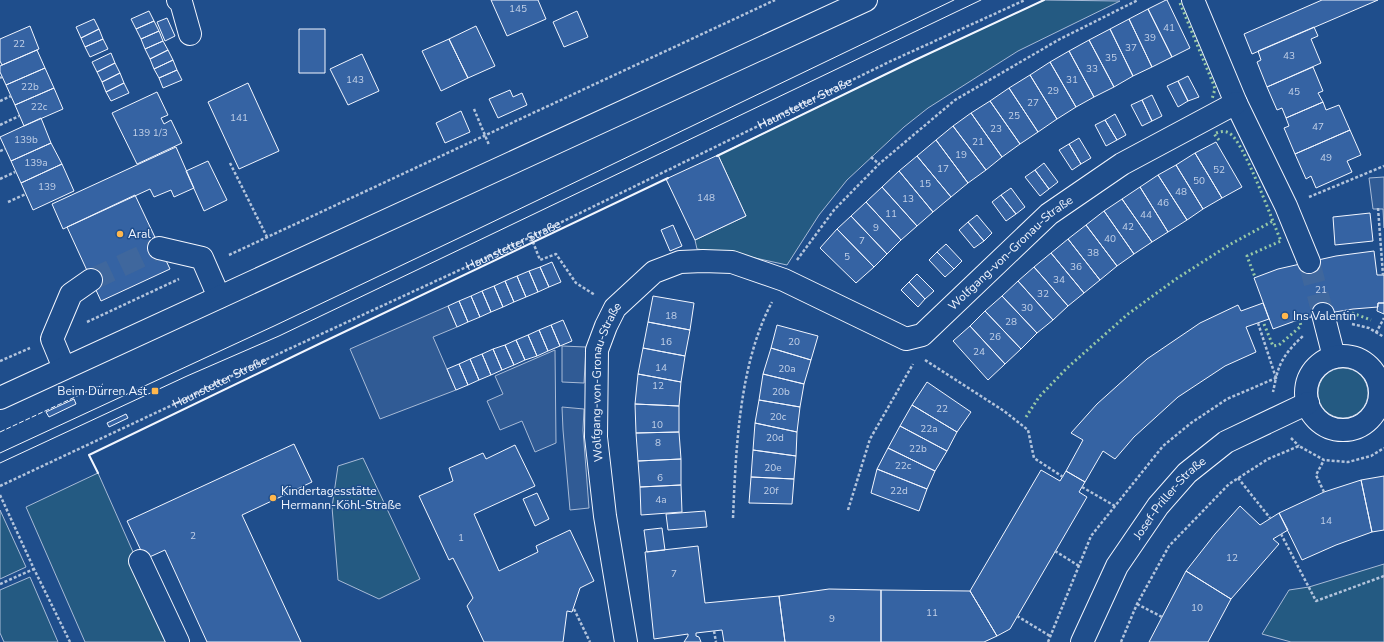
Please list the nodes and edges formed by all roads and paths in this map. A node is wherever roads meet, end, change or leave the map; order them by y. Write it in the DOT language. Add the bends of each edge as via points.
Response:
graph roads {
  1 [pos="178,0"];
  2 [pos="776,0"];
  3 [pos="866,0"];
  4 [pos="1024,0"];
  5 [pos="1138,0"];
  6 [pos="1194,0"];
  7 [pos="190,34"];
  8 [pos="11,96"];
  9 [pos="0,101"];
  10 [pos="1236,103"];
  11 [pos="474,109"];
  12 [pos="19,116"];
  13 [pos="0,125"];
  14 [pos="485,136"];
  15 [pos="5,148"];
  16 [pos="0,151"];
  17 [pos="871,157"];
  18 [pos="230,163"];
  19 [pos="879,164"];
  20 [pos="1384,166"];
  21 [pos="500,168"];
  22 [pos="16,172"];
  23 [pos="0,179"];
  24 [pos="26,194"];
  25 [pos="8,202"];
  26 [pos="1286,206"];
  27 [pos="1378,208"];
  28 [pos="267,237"];
  29 [pos="531,237"];
  30 [pos="159,248"];
  31 [pos="1309,262"];
  32 [pos="205,267"];
  33 [pos="1383,275"];
  34 [pos="91,280"];
  35 [pos="784,280"];
  36 [pos="219,297"];
  37 [pos="615,308"];
  38 [pos="1323,314"];
  39 [pos="1384,318"];
  40 [pos="86,322"];
  41 [pos="1258,323"];
  42 [pos="1376,332"];
  43 [pos="52,339"];
  44 [pos="1334,357"];
  45 [pos="916,360"];
  46 [pos="925,360"];
  47 [pos="0,361"];
  48 [pos="64,368"];
  49 [pos="1276,378"];
  50 [pos="1382,391"];
  51 [pos="181,395"];
  52 [pos="0,398"];
  53 [pos="183,400"];
  54 [pos="1308,403"];
  55 [pos="1384,448"];
  56 [pos="1324,460"];
  57 [pos="1063,477"];
  58 [pos="1238,478"];
  59 [pos="0,486"];
  60 [pos="1082,487"];
  61 [pos="1324,492"];
  62 [pos="0,495"];
  63 [pos="1115,506"];
  64 [pos="848,510"];
  65 [pos="733,518"];
  66 [pos="1270,518"];
  67 [pos="1281,534"];
  68 [pos="1055,551"];
  69 [pos="140,561"];
  70 [pos="1079,566"];
  71 [pos="34,569"];
  72 [pos="1384,576"];
  73 [pos="0,584"];
  74 [pos="1137,604"];
  75 [pos="574,609"];
  76 [pos="1017,616"];
  77 [pos="1162,617"];
  78 [pos="714,631"];
  79 [pos="1050,636"];
  80 [pos="70,642"];
  81 [pos="178,642"];
  82 [pos="590,642"];
  83 [pos="626,642"];
  84 [pos="716,642"];
  85 [pos="1082,642"];
  86 [pos="1121,642"];
  1 -- 7 [label="street" via="181,2"];
  2 -- 14 [label="path"];
  3 -- 21 [label="street"];
  4 -- 29 [label="path, Haunstetter Straße" via="891,61"];
  5 -- 19 [label="path" via="1060,39 955,100"];
  6 -- 10 [label="street"];
  8 -- 9 [label="path"];
  10 -- 26 [label="street"];
  10 -- 35 [label="street, Wolfgang-von-Gronau-Straße" via="1122,164 1049,214 922,335 906,339"];
  11 -- 14 [label="path"];
  12 -- 13 [label="path"];
  14 -- 21 [label="path"];
  14 -- 28 [label="path"];
  15 -- 16 [label="path"];
  17 -- 19 [label="path"];
  18 -- 28 [label="path"];
  19 -- 35 [label="path" via="834,210"];
  20 -- 26 [label="path"];
  21 -- 36 [label="street"];
  22 -- 23 [label="path"];
  24 -- 25 [label="path"];
  26 -- 31 [label="street"];
  27 -- 33 [label="path"];
  28 -- 32 [label="path"];
  29 -- 37 [label="path" via="540,260 556,254 576,283"];
  29 -- 53 [label="path, Haunstetter Straße" via="250,366"];
  30 -- 32 [label="street" via="202,258"];
  32 -- 36 [label="street"];
  32 -- 40 [label="path"];
  34 -- 43 [label="street" via="70,294"];
  35 -- 37 [label="street, Wolfgang-von-Gronau-Straße" via="732,262 680,262 654,272"];
  35 -- 65 [label="path" via="754,346 741,407"];
  36 -- 48 [label="street"];
  37 -- 83 [label="street, Wolfgang-von-Gronau-Straße" via="597,350 596,437 604,516"];
  38 -- 44 [label="street"];
  39 -- 42 [label="path"];
  41 -- 49 [label="path"];
  43 -- 47 [label="path"];
  43 -- 48 [label="street"];
  44 -- 50 [label="street" via="1345,356 1365,363 1373,371"];
  44 -- 54 [label="street" via="1323,362 1309,380 1306,391"];
  45 -- 64 [label="path" via="870,439"];
  46 -- 57 [label="path" via="1004,411 1028,430 1034,458"];
  48 -- 52 [label="street"];
  50 -- 54 [label="street" via="1375,412 1368,420 1349,430 1328,427 1312,413"];
  51 -- 53 [label="path"];
  53 -- 59 [label="path, Haunstetter Straße"];
  54 -- 85 [label="street, Josef-Priller-Straße" via="1226,442 1187,473 1158,506 1117,566"];
  55 -- 56 [label="path" via="1371,456 1348,462"];
  56 -- 58 [label="path" via="1299,446 1268,459"];
  56 -- 61 [label="path" via="1316,475"];
  58 -- 66 [label="path"];
  58 -- 74 [label="path" via="1229,484 1169,546"];
  60 -- 63 [label="path"];
  62 -- 71 [label="path"];
  67 -- 72 [label="path" via="1316,601"];
  68 -- 70 [label="path"];
  69 -- 81 [label="street"];
  71 -- 73 [label="path"];
  71 -- 80 [label="path"];
  74 -- 77 [label="path"];
  74 -- 86 [label="path"];
  75 -- 82 [label="path"];
  76 -- 79 [label="path"];
  78 -- 84 [label="path"];
}
